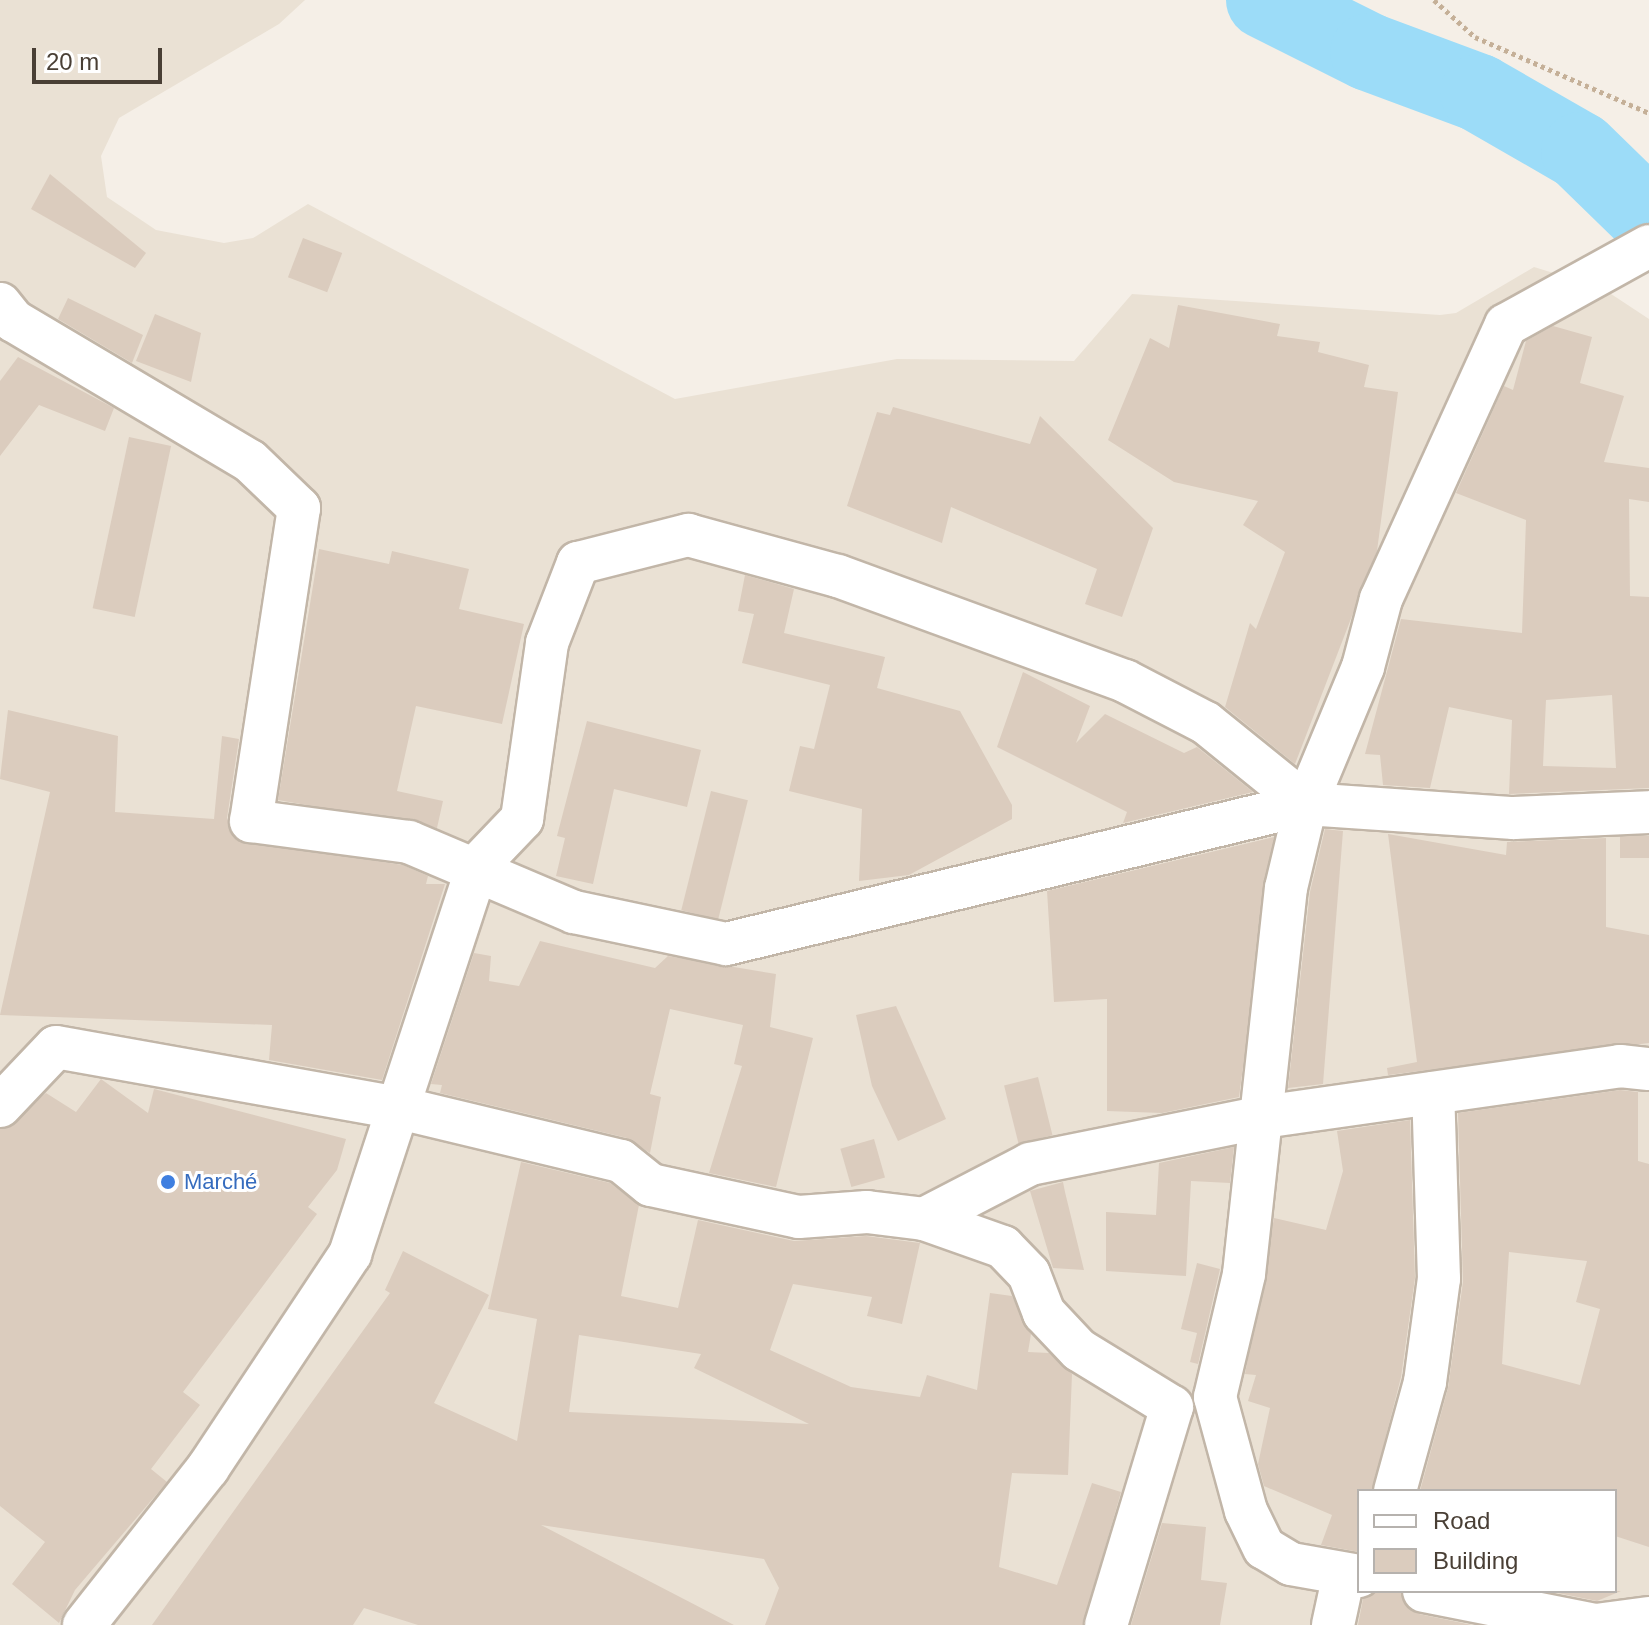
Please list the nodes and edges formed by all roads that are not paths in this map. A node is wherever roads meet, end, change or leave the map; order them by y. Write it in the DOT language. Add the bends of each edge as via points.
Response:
graph roads {
  1 [pos="1649,246"];
  2 [pos="5,321"];
  3 [pos="1306,804"];
  4 [pos="1649,812"];
  5 [pos="478,865"];
  6 [pos="1649,1069"];
  7 [pos="1433,1093"];
  8 [pos="0,1106"];
  9 [pos="400,1108"];
  10 [pos="1263,1117"];
  11 [pos="924,1219"];
  12 [pos="1215,1397"];
  13 [pos="1172,1407"];
  14 [pos="1396,1489"];
  15 [pos="1352,1575"];
  16 [pos="1434,1593"];
  17 [pos="1649,1618"];
  18 [pos="84,1625"];
  19 [pos="1106,1625"];
  20 [pos="1333,1625"];
  1 -- 3 [label="street" via="1506,325 1381,599 1363,667"];
  2 -- 5 [label="street" via="250,461 299,508 251,821 409,842"];
  3 -- 4 [label="street" via="1514,818"];
  3 -- 5 [label="street" via="726,944 574,912"];
  3 -- 5 [label="street" via="1206,723 1125,681 838,576 688,535 578,563 547,643 522,819"];
  3 -- 10 [label="street" via="1286,888"];
  5 -- 9 [label="street"];
  6 -- 7 [label="street" via="1620,1066"];
  7 -- 10 [label="street"];
  7 -- 14 [label="street" via="1439,1279 1425,1382"];
  8 -- 9 [label="street" via="56,1047"];
  9 -- 11 [label="street" via="621,1161 651,1185 799,1217 867,1212"];
  9 -- 18 [label="street" via="350,1254 208,1468"];
  10 -- 11 [label="street" via="1030,1164"];
  10 -- 12 [label="street" via="1244,1274"];
  11 -- 13 [label="street" via="1003,1247 1029,1274 1044,1313 1079,1350"];
  12 -- 13 [label="street"];
  12 -- 15 [label="street" via="1246,1511 1264,1548 1291,1564"];
  13 -- 19 [label="street"];
  15 -- 20 [label="street"];
  16 -- 17 [label="street" via="1596,1625"];
}
